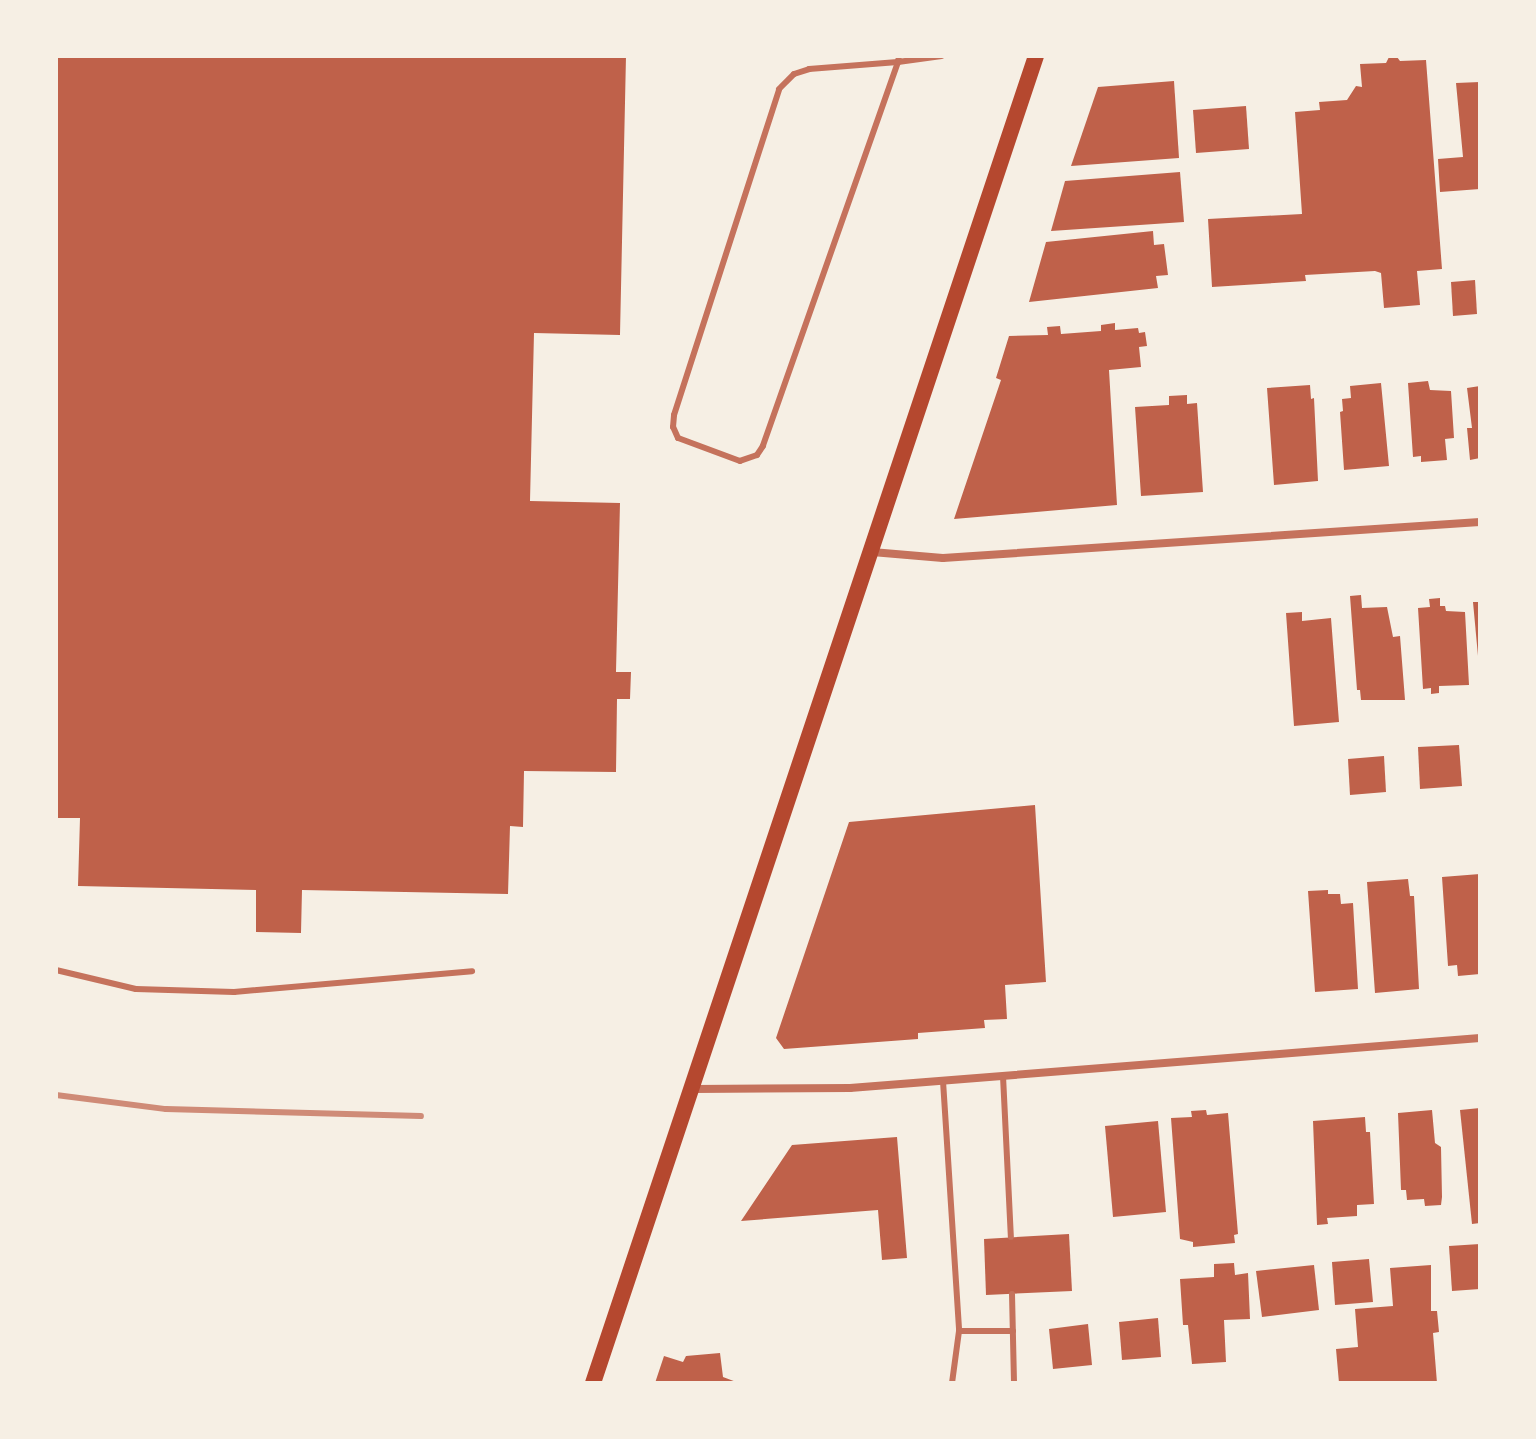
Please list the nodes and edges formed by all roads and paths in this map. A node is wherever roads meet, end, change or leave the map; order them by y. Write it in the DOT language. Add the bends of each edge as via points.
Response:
graph roads {
  1 [pos="942,56"];
  2 [pos="1036,56"];
  3 [pos="899,59"];
  4 [pos="1480,522"];
  5 [pos="872,552"];
  6 [pos="56,970"];
  7 [pos="472,971"];
  8 [pos="1480,1038"];
  9 [pos="1003,1076"];
  10 [pos="943,1081"];
  11 [pos="694,1089"];
  12 [pos="1011,1237"];
  13 [pos="1012,1294"];
  14 [pos="959,1331"];
  15 [pos="1013,1331"];
  16 [pos="593,1383"];
  17 [pos="952,1383"];
  18 [pos="1014,1383"];
  1 -- 3 [label="lane"];
  2 -- 5 [label="main road"];
  3 -- 3 [label="lane" via="809,69 794,74 779,89 674,415 678,438 740,461 757,455 763,446"];
  4 -- 5 [label="street" via="943,558"];
  5 -- 11 [label="main road"];
  6 -- 7 [label="lane" via="136,989 234,992"];
  8 -- 9 [label="street"];
  9 -- 10 [label="street"];
  9 -- 12 [label="lane"];
  10 -- 11 [label="street" via="850,1088"];
  10 -- 14 [label="lane"];
  11 -- 16 [label="main road"];
  13 -- 15 [label="lane"];
  14 -- 15 [label="lane"];
  14 -- 17 [label="lane"];
  15 -- 18 [label="lane"];
}
